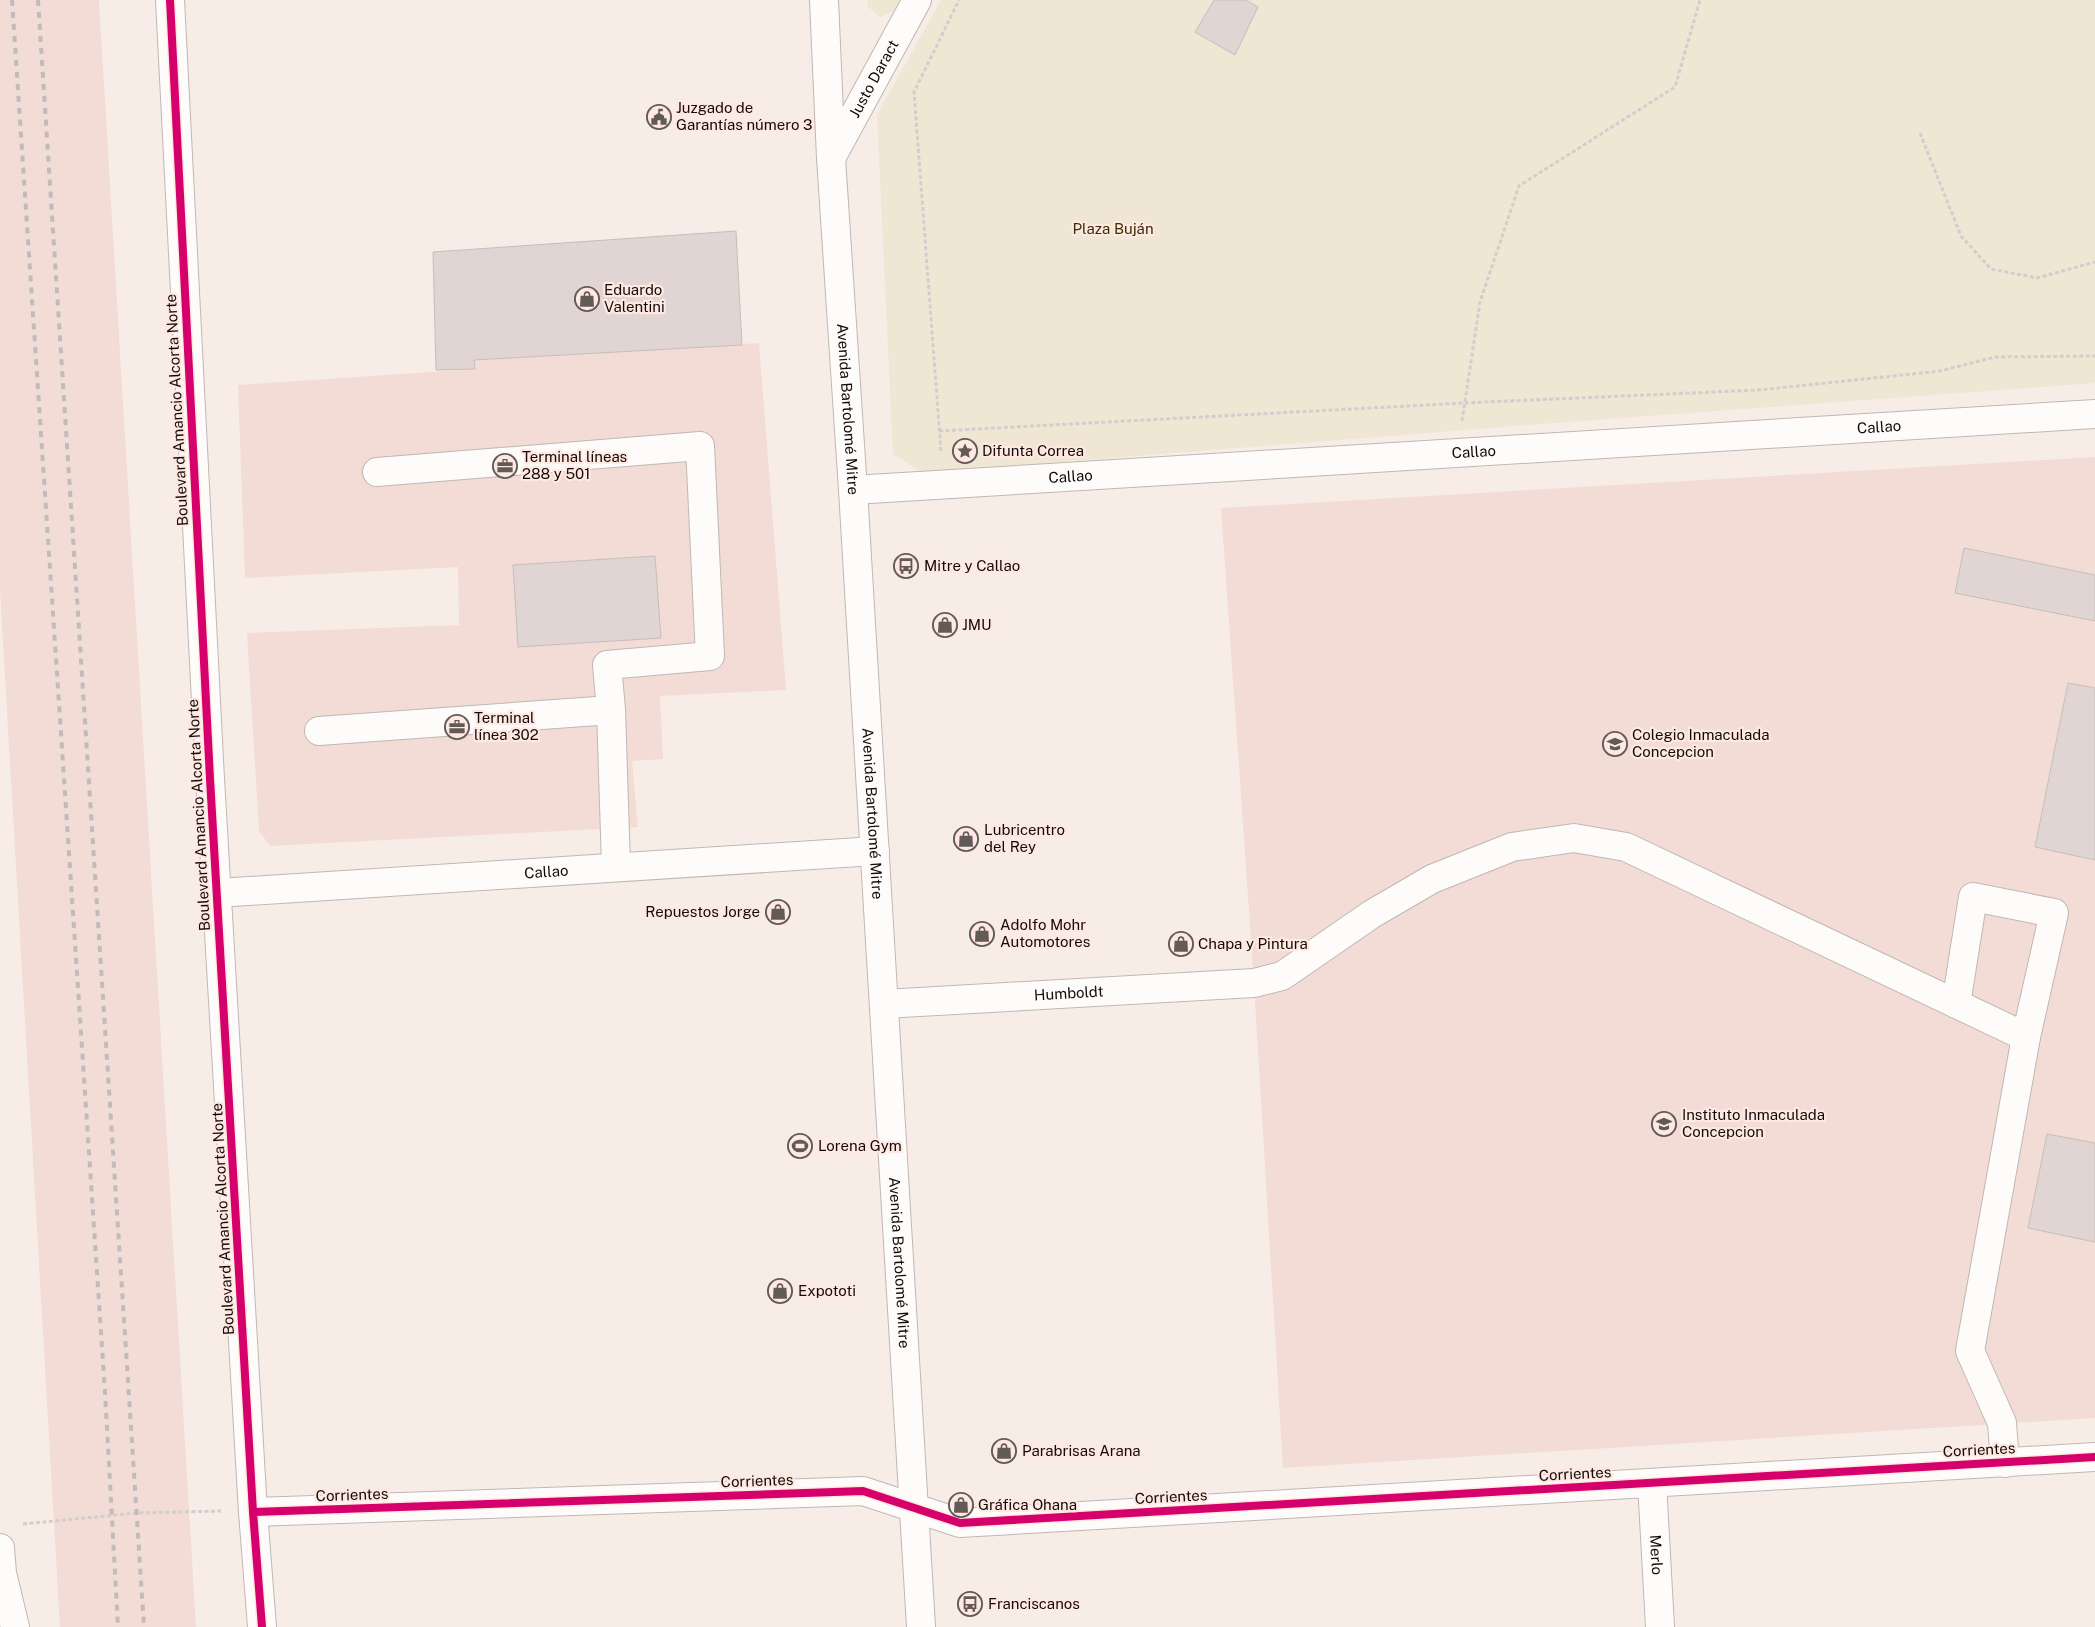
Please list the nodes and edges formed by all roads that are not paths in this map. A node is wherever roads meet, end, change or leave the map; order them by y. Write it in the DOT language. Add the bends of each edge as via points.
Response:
graph roads {
  1 [pos="170,0"];
  2 [pos="824,0"];
  3 [pos="917,0"];
  4 [pos="831,158"];
  5 [pos="2095,414"];
  6 [pos="377,472"];
  7 [pos="854,490"];
  8 [pos="611,710"];
  9 [pos="319,730"];
  10 [pos="875,851"];
  11 [pos="616,866"];
  12 [pos="218,894"];
  13 [pos="884,1004"];
  14 [pos="1956,1004"];
  15 [pos="2026,1037"];
  16 [pos="2095,1457"];
  17 [pos="2005,1462"];
  18 [pos="1652,1483"];
  19 [pos="913,1508"];
  20 [pos="252,1512"];
  21 [pos="1,1567"];
  22 [pos="15,1627"];
  23 [pos="262,1627"];
  24 [pos="921,1627"];
  25 [pos="1660,1627"];
  1 -- 12 [label="street, Boulevard Amancio Alcorta Norte"];
  2 -- 4 [label="street, Avenida Bartolomé Mitre"];
  3 -- 4 [label="street, Justo Daract"];
  4 -- 7 [label="street, Avenida Bartolomé Mitre"];
  5 -- 7 [label="street, Callao"];
  6 -- 8 [label="street" via="700,446 710,656 608,665"];
  7 -- 10 [label="street, Avenida Bartolomé Mitre"];
  8 -- 9 [label="street"];
  8 -- 11 [label="street"];
  10 -- 11 [label="street, Callao"];
  10 -- 13 [label="street, Avenida Bartolomé Mitre"];
  11 -- 12 [label="street, Callao"];
  12 -- 20 [label="street, Boulevard Amancio Alcorta Norte"];
  13 -- 14 [label="street, Humboldt" via="1254,983 1282,976 1372,914 1432,879 1512,847 1574,838 1626,847"];
  13 -- 19 [label="street, Avenida Bartolomé Mitre"];
  14 -- 15 [label="street, Humboldt"];
  14 -- 15 [label="street" via="1973,897 2054,913"];
  15 -- 17 [label="street" via="1970,1351 2002,1423"];
  16 -- 17 [label="street, Corrientes"];
  17 -- 18 [label="street, Corrientes"];
  18 -- 19 [label="street, Corrientes" via="960,1523"];
  18 -- 25 [label="street, Merlo"];
  19 -- 20 [label="street, Corrientes" via="863,1490"];
  19 -- 24 [label="street, Avenida Bartolomé Mitre"];
  20 -- 23 [label="street, Boulevard Amancio Alcorta Norte"];
  21 -- 22 [label="street"];
}
